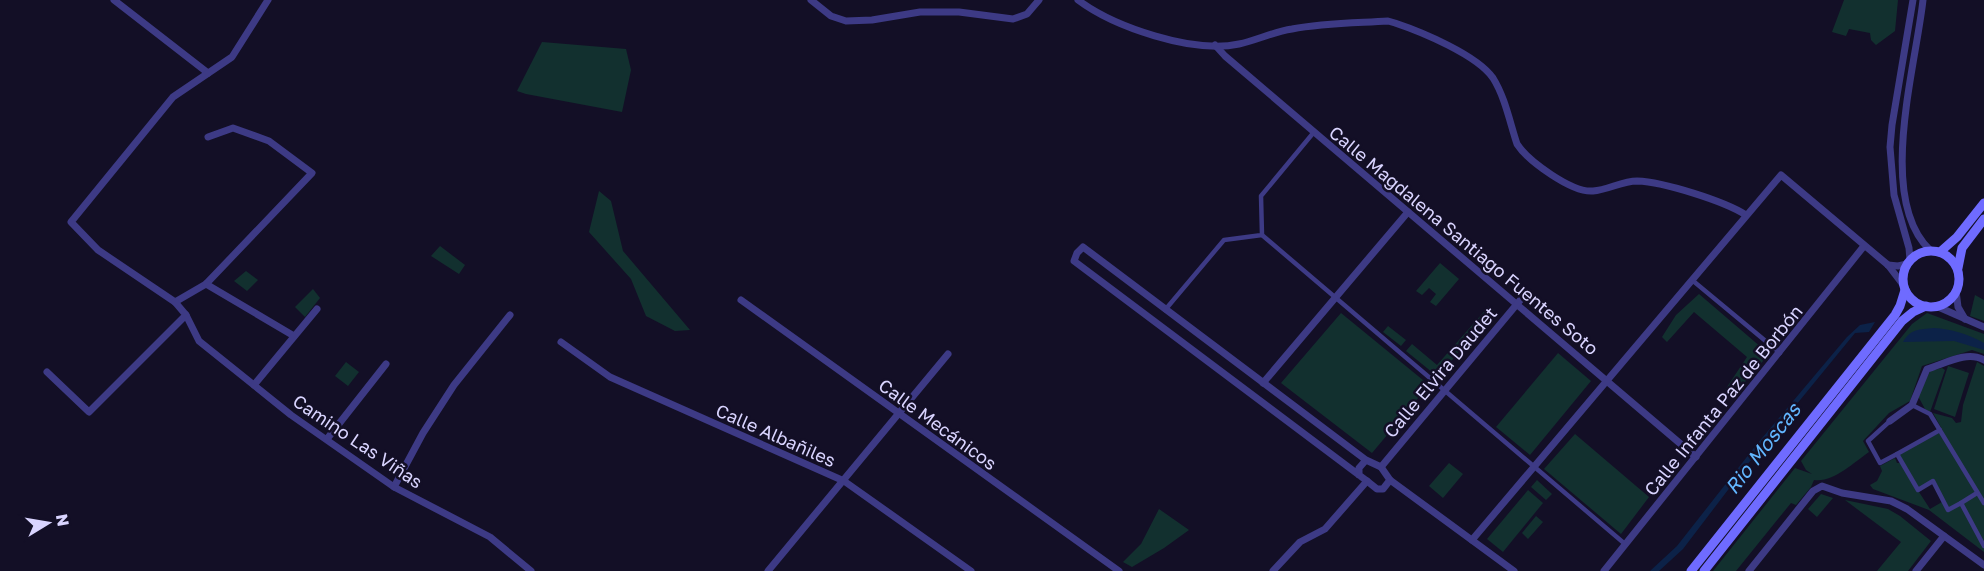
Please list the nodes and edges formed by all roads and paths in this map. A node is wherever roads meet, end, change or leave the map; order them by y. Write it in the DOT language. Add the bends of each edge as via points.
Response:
graph roads {
  1 [pos="114,0"];
  2 [pos="268,0"];
  3 [pos="811,0"];
  4 [pos="1039,0"];
  5 [pos="1078,0"];
  6 [pos="1913,0"];
  7 [pos="1923,0"];
  8 [pos="1215,45"];
  9 [pos="208,73"];
  10 [pos="1314,132"];
  11 [pos="208,137"];
  12 [pos="1984,203"];
  13 [pos="1408,212"];
  14 [pos="1746,215"];
  15 [pos="1984,219"];
  16 [pos="1262,235"];
  17 [pos="1864,246"];
  18 [pos="1935,251"];
  19 [pos="1908,262"];
  20 [pos="1888,265"];
  21 [pos="1958,270"];
  22 [pos="1692,280"];
  23 [pos="206,284"];
  24 [pos="1905,288"];
  25 [pos="1956,291"];
  26 [pos="1522,297"];
  27 [pos="1335,298"];
  28 [pos="741,300"];
  29 [pos="175,302"];
  30 [pos="1517,304"];
  31 [pos="1931,306"];
  32 [pos="316,309"];
  33 [pos="1165,310"];
  34 [pos="186,315"];
  35 [pos="510,315"];
  36 [pos="1965,319"];
  37 [pos="1984,327"];
  38 [pos="294,336"];
  39 [pos="561,342"];
  40 [pos="1780,353"];
  41 [pos="948,354"];
  42 [pos="1984,360"];
  43 [pos="386,364"];
  44 [pos="47,372"];
  45 [pos="1607,381"];
  46 [pos="1263,382"];
  47 [pos="254,385"];
  48 [pos="1444,390"];
  49 [pos="1912,405"];
  50 [pos="899,414"];
  51 [pos="1890,421"];
  52 [pos="1940,430"];
  53 [pos="327,439"];
  54 [pos="1897,454"];
  55 [pos="1696,456"];
  56 [pos="1366,460"];
  57 [pos="1534,466"];
  58 [pos="1381,467"];
  59 [pos="1359,475"];
  60 [pos="1390,480"];
  61 [pos="844,481"];
  62 [pos="1367,481"];
  63 [pos="394,487"];
  64 [pos="1977,493"];
  65 [pos="1961,503"];
  66 [pos="1984,503"];
  67 [pos="1944,536"];
  68 [pos="1472,540"];
  69 [pos="1626,545"];
  70 [pos="1984,546"];
  71 [pos="1984,565"];
  72 [pos="531,571"];
  73 [pos="768,571"];
  74 [pos="971,571"];
  75 [pos="1119,571"];
  76 [pos="1273,571"];
  77 [pos="1514,571"];
  78 [pos="1604,571"];
  79 [pos="1691,571"];
  80 [pos="1704,571"];
  81 [pos="1749,571"];
  82 [pos="1916,571"];
  1 -- 9 [label="street"];
  2 -- 9 [label="street" via="231,57"];
  3 -- 4 [label="street" via="831,16 846,21 920,12 1013,19 1027,14"];
  5 -- 8 [label="street" via="1124,25 1166,40"];
  6 -- 19 [label="street" via="1890,147 1894,195 1909,248"];
  7 -- 18 [label="street" via="1903,127 1903,164 1913,224 1919,238"];
  8 -- 10 [label="street, Calle Magdalena Santiago Fuentes Soto"];
  8 -- 14 [label="street" via="1237,44 1305,27 1395,22 1469,57 1486,70 1497,85 1523,153 1578,189 1587,192 1627,182 1649,182 1732,206"];
  9 -- 29 [label="street, Camino Las Viñas" via="172,97 71,222 98,250"];
  10 -- 13 [label="street, Calle Magdalena Santiago Fuentes Soto"];
  10 -- 16 [label="street" via="1261,196"];
  11 -- 23 [label="street" via="233,128 270,141 312,173"];
  12 -- 18 [label="main road" via="1957,237"];
  13 -- 27 [label="street"];
  13 -- 30 [label="street, Calle Magdalena Santiago Fuentes Soto"];
  14 -- 17 [label="street" via="1781,175"];
  14 -- 22 [label="street"];
  15 -- 21 [label="main road" via="1962,248"];
  16 -- 27 [label="street"];
  16 -- 33 [label="street" via="1224,240"];
  17 -- 20 [label="street"];
  17 -- 40 [label="street, Calle Infanta Paz de Borbón"];
  18 -- 19 [label="main road" via="1921,252"];
  18 -- 21 [label="main road" via="1952,260"];
  19 -- 20 [label="street"];
  19 -- 24 [label="main road"];
  20 -- 24 [label="street"];
  21 -- 25 [label="main road"];
  22 -- 40 [label="street"];
  22 -- 45 [label="street"];
  23 -- 29 [label="street"];
  23 -- 38 [label="street"];
  24 -- 31 [label="main road" via="1914,301"];
  24 -- 79 [label="main road" via="1895,315"];
  25 -- 31 [label="main road" via="1948,301"];
  25 -- 36 [label="street"];
  26 -- 30 [label="street, Calle Elvira Daudet"];
  27 -- 46 [label="street"];
  27 -- 48 [label="street"];
  28 -- 50 [label="street, Calle Mecánicos"];
  29 -- 34 [label="street, Camino Las Viñas"];
  30 -- 45 [label="street, Calle Magdalena Santiago Fuentes Soto"];
  30 -- 48 [label="street, Calle Elvira Daudet"];
  31 -- 36 [label="street"];
  31 -- 80 [label="main road" via="1902,321"];
  32 -- 38 [label="street"];
  33 -- 46 [label="street"];
  33 -- 59 [label="street" via="1083,247 1077,253 1074,261"];
  34 -- 44 [label="street" via="89,412"];
  34 -- 47 [label="street, Camino Las Viñas" via="199,341"];
  35 -- 63 [label="street" via="454,385"];
  36 -- 37 [label="street"];
  38 -- 47 [label="street"];
  39 -- 61 [label="street, Calle Albañiles" via="610,377"];
  40 -- 55 [label="street, Calle Infanta Paz de Borbón"];
  41 -- 50 [label="street"];
  42 -- 49 [label="street" via="1966,356 1927,369"];
  43 -- 53 [label="street"];
  45 -- 55 [label="street, Calle Magdalena Santiago Fuentes Soto"];
  45 -- 57 [label="street"];
  46 -- 56 [label="street"];
  47 -- 53 [label="street, Camino Las Viñas"];
  48 -- 57 [label="street"];
  48 -- 58 [label="street, Calle Elvira Daudet"];
  49 -- 51 [label="street"];
  49 -- 52 [label="street" via="1930,414"];
  50 -- 61 [label="street"];
  50 -- 75 [label="street, Calle Mecánicos"];
  51 -- 54 [label="street" via="1868,441 1880,463"];
  52 -- 54 [label="street"];
  52 -- 64 [label="street"];
  53 -- 63 [label="street, Camino Las Viñas"];
  54 -- 65 [label="street" via="1918,489 1933,481 1947,510"];
  55 -- 69 [label="street, Calle Infanta Paz de Borbón"];
  56 -- 58 [label="street"];
  56 -- 59 [label="street"];
  57 -- 68 [label="street"];
  57 -- 69 [label="street"];
  58 -- 60 [label="street"];
  59 -- 62 [label="street"];
  60 -- 62 [label="street" via="1383,489"];
  60 -- 68 [label="street"];
  61 -- 73 [label="street"];
  61 -- 74 [label="street, Calle Albañiles"];
  62 -- 76 [label="street" via="1325,529 1300,542"];
  63 -- 72 [label="street, Camino Las Viñas" via="490,537"];
  64 -- 65 [label="street"];
  64 -- 66 [label="street"];
  65 -- 70 [label="street"];
  67 -- 71 [label="street"];
  67 -- 81 [label="street" via="1891,501 1822,486 1813,491"];
  67 -- 82 [label="street"];
  68 -- 77 [label="street"];
  69 -- 78 [label="street, Calle Infanta Paz de Borbón"];
}
